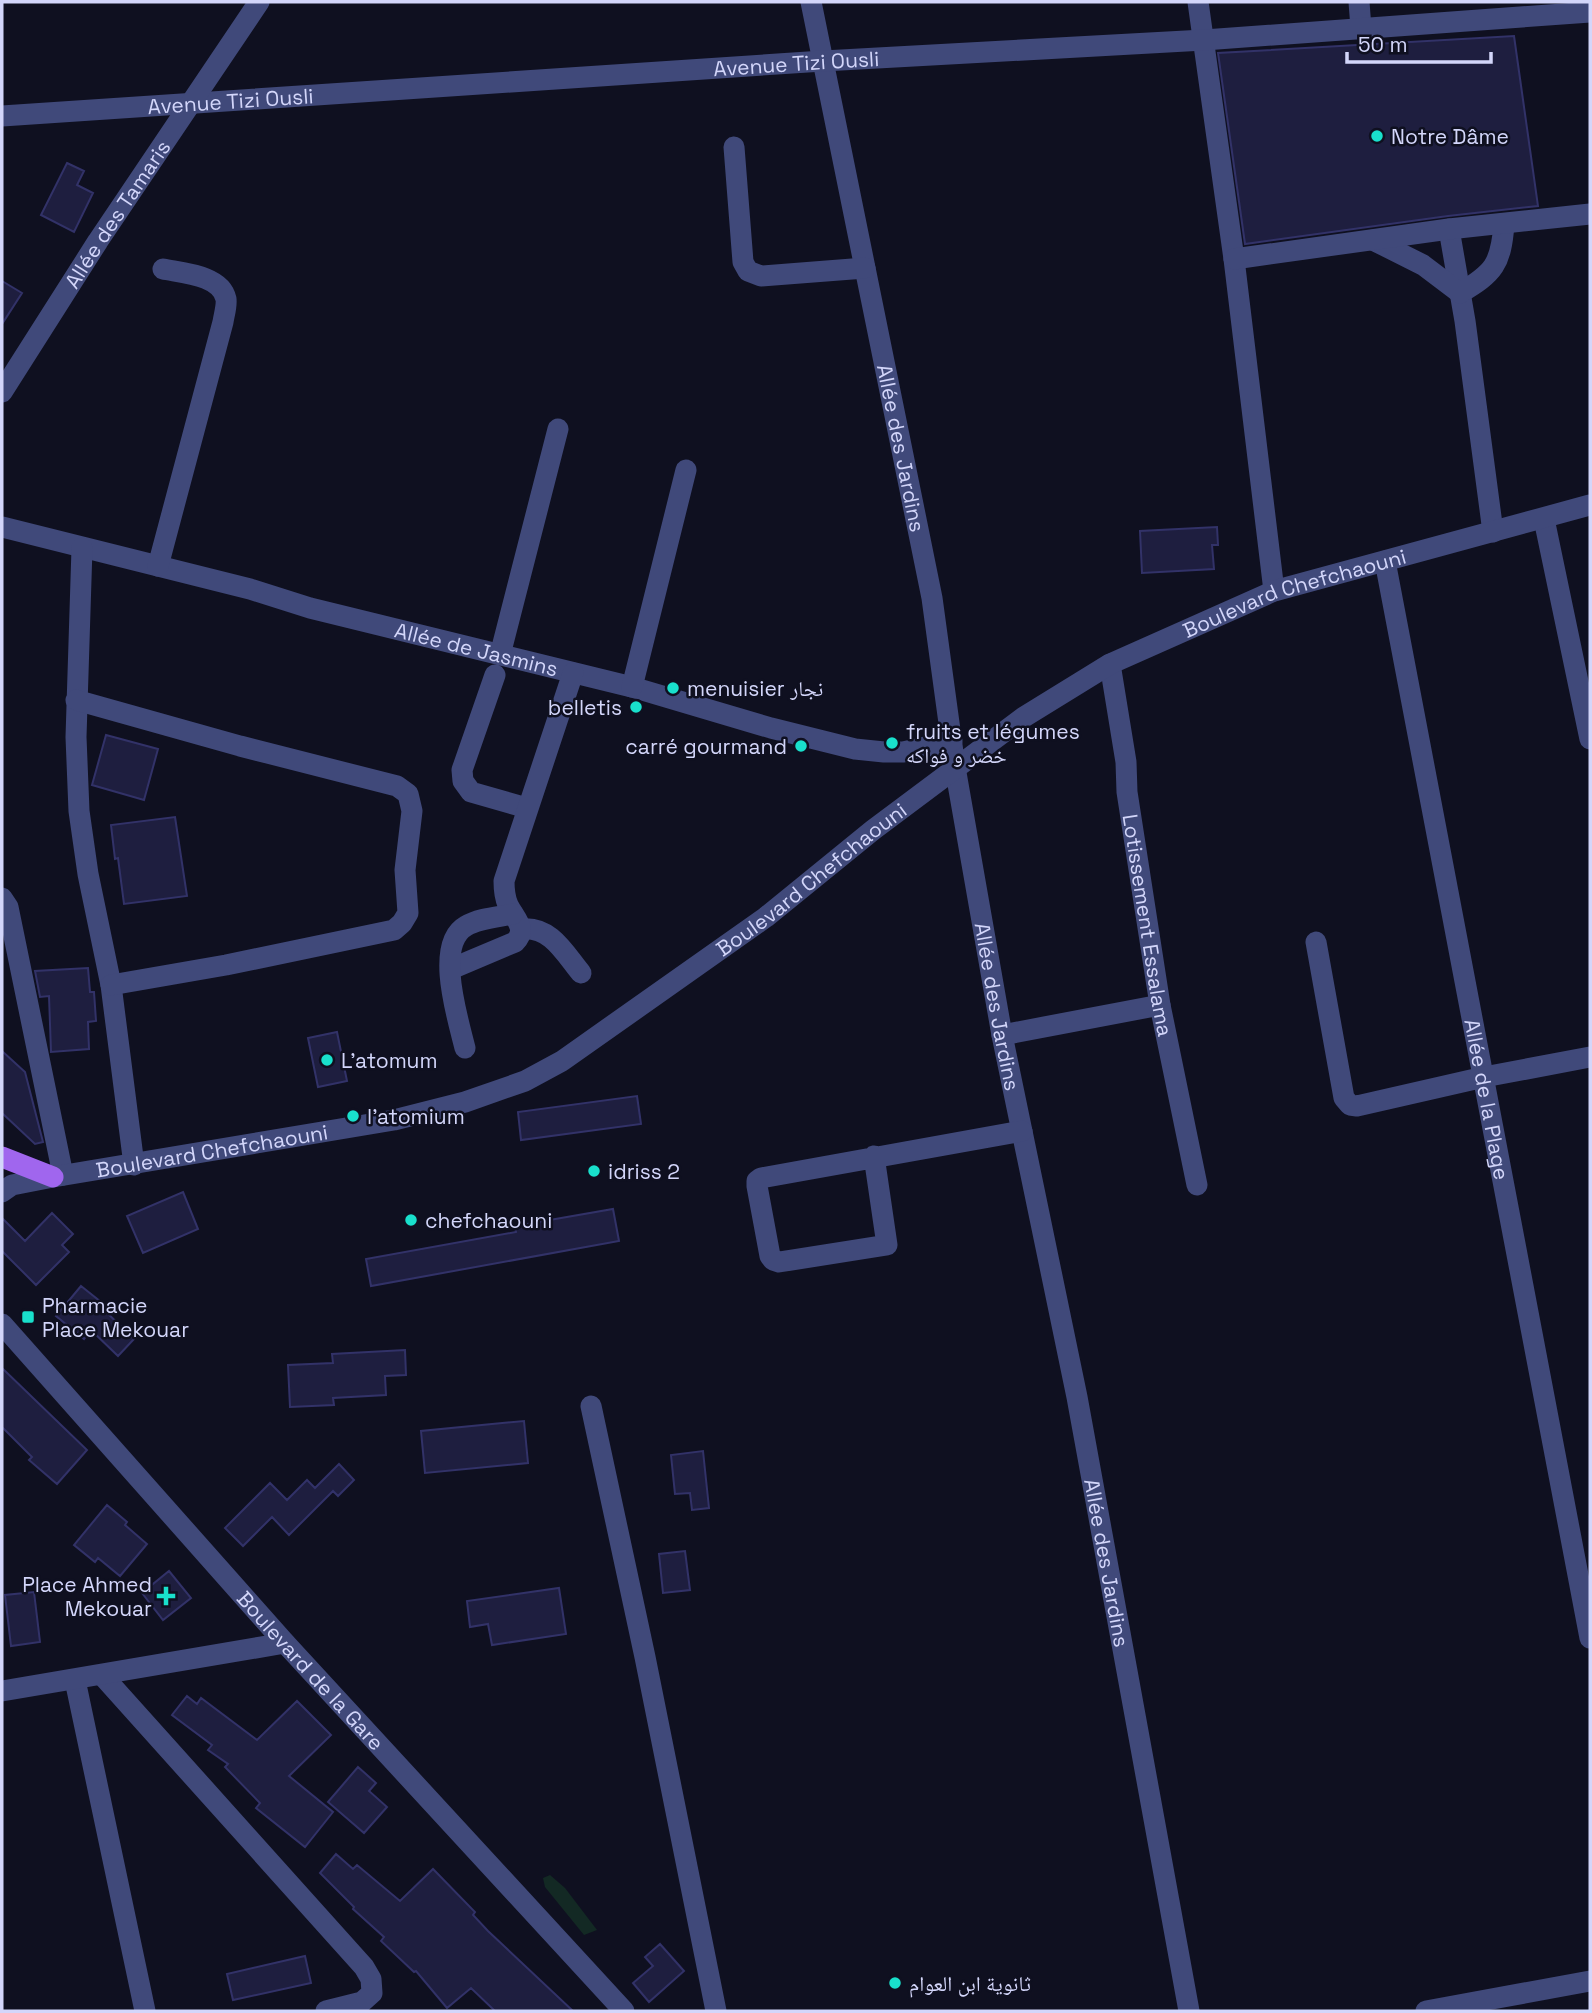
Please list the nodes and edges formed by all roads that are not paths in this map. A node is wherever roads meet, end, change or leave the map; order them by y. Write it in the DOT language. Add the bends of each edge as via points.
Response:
graph roads {
  1 [pos="259,2"];
  2 [pos="811,2"];
  3 [pos="1198,2"];
  4 [pos="1359,2"];
  5 [pos="1516,9"];
  6 [pos="1590,12"];
  7 [pos="1362,28"];
  8 [pos="1204,40"];
  9 [pos="823,61"];
  10 [pos="190,103"];
  11 [pos="2,116"];
  12 [pos="734,147"];
  13 [pos="1590,214"];
  14 [pos="1504,224"];
  15 [pos="1450,229"];
  16 [pos="1373,240"];
  17 [pos="1234,259"];
  18 [pos="865,268"];
  19 [pos="163,269"];
  20 [pos="1460,293"];
  21 [pos="2,392"];
  22 [pos="558,429"];
  23 [pos="686,470"];
  24 [pos="1590,505"];
  25 [pos="1544,519"];
  26 [pos="2,527"];
  27 [pos="1493,532"];
  28 [pos="82,548"];
  29 [pos="1385,561"];
  30 [pos="158,566"];
  31 [pos="1275,591"];
  32 [pos="1110,664"];
  33 [pos="498,665"];
  34 [pos="573,673"];
  35 [pos="1585,682"];
  36 [pos="632,687"];
  37 [pos="76,700"];
  38 [pos="1590,739"];
  39 [pos="953,741"];
  40 [pos="955,768"];
  41 [pos="527,808"];
  42 [pos="2,898"];
  43 [pos="518,921"];
  44 [pos="1316,942"];
  45 [pos="451,969"];
  46 [pos="581,974"];
  47 [pos="111,985"];
  48 [pos="1160,1005"];
  49 [pos="1002,1035"];
  50 [pos="465,1048"];
  51 [pos="1590,1057"];
  52 [pos="1483,1077"];
  53 [pos="1022,1131"];
  54 [pos="874,1156"];
  55 [pos="2,1157"];
  56 [pos="134,1165"];
  57 [pos="58,1176"];
  58 [pos="1197,1185"];
  59 [pos="5,1187"];
  60 [pos="2,1324"];
  61 [pos="591,1406"];
  62 [pos="1590,1630"];
  63 [pos="285,1643"];
  64 [pos="102,1675"];
  65 [pos="75,1680"];
  66 [pos="2,1691"];
  67 [pos="1590,1980"];
  68 [pos="145,2011"];
  69 [pos="326,2011"];
  70 [pos="624,2011"];
  71 [pos="716,2011"];
  72 [pos="1189,2011"];
  73 [pos="1426,2011"];
  1 -- 10 [label="street, Allée des Tamaris"];
  2 -- 9 [label="street, Allée des Jardins"];
  3 -- 8 [label="street"];
  4 -- 7 [label="street"];
  5 -- 6 [label="street, Avenue Tizi Ousli"];
  5 -- 7 [label="street, Avenue Tizi Ousli"];
  7 -- 8 [label="street, Avenue Tizi Ousli"];
  8 -- 9 [label="street, Avenue Tizi Ousli"];
  8 -- 17 [label="street"];
  9 -- 10 [label="street, Avenue Tizi Ousli"];
  9 -- 18 [label="street, Allée des Jardins"];
  10 -- 11 [label="street, Avenue Tizi Ousli"];
  10 -- 21 [label="street, Allée des Tamaris"];
  12 -- 18 [label="street" via="743,262 748,271 761,276"];
  13 -- 14 [label="street"];
  14 -- 15 [label="street"];
  14 -- 20 [label="street" via="1500,251 1490,273"];
  15 -- 16 [label="street"];
  15 -- 20 [label="street"];
  16 -- 17 [label="street"];
  16 -- 20 [label="street" via="1423,265"];
  17 -- 31 [label="street"];
  18 -- 39 [label="street, Allée des Jardins" via="932,598"];
  19 -- 30 [label="street" via="205,278 220,287 227,300"];
  20 -- 27 [label="street"];
  22 -- 33 [label="street"];
  23 -- 36 [label="street"];
  24 -- 25 [label="street, Boulevard Chefchaouni"];
  25 -- 27 [label="street, Boulevard Chefchaouni"];
  25 -- 35 [label="street"];
  26 -- 28 [label="street, Allée de Jasmins"];
  27 -- 29 [label="street, Boulevard Chefchaouni"];
  28 -- 30 [label="street, Allée de Jasmins"];
  28 -- 37 [label="street"];
  29 -- 31 [label="street, Boulevard Chefchaouni"];
  29 -- 52 [label="street, Allée de la Plage"];
  30 -- 33 [label="street, Allée de Jasmins" via="250,589"];
  31 -- 32 [label="street, Boulevard Chefchaouni"];
  32 -- 40 [label="street, Boulevard Chefchaouni" via="1024,717"];
  32 -- 48 [label="street, Lotissement Essalama"];
  33 -- 34 [label="street, Allée de Jasmins"];
  33 -- 41 [label="street" via="462,770 463,781 471,792"];
  34 -- 36 [label="street, Allée de Jasmins"];
  34 -- 41 [label="street"];
  35 -- 38 [label="street"];
  36 -- 39 [label="street, Allée de Jasmins" via="855,749 903,752"];
  37 -- 47 [label="street" via="80,824"];
  37 -- 47 [label="street" via="397,786 408,794 412,811 405,870 408,913 394,930"];
  39 -- 40 [label="street, Allée des Jardins"];
  40 -- 49 [label="street, Allée des Jardins"];
  40 -- 56 [label="street, Boulevard Chefchaouni" via="766,917 562,1061 525,1081 394,1121"];
  41 -- 43 [label="street" via="504,881 504,893"];
  42 -- 57 [label="street" via="8,907"];
  43 -- 45 [label="street" via="521,934 515,942"];
  43 -- 45 [label="street" via="471,923 459,931 450,950"];
  43 -- 46 [label="street" via="551,936"];
  44 -- 52 [label="street" via="1344,1098 1350,1105"];
  45 -- 50 [label="street"];
  47 -- 56 [label="street"];
  48 -- 49 [label="street"];
  48 -- 58 [label="street, Lotissement Essalama"];
  49 -- 53 [label="street, Allée des Jardins"];
  51 -- 52 [label="street"];
  52 -- 62 [label="street, Allée de la Plage"];
  53 -- 54 [label="street"];
  53 -- 72 [label="street, Allée des Jardins" via="1077,1397"];
  54 -- 54 [label="street" via="757,1181 769,1256 779,1262 887,1245"];
  55 -- 57 [label="main road"];
  56 -- 57 [label="street, Boulevard Chefchaouni"];
  57 -- 59 [label="street, Boulevard Chefchaouni"];
  60 -- 63 [label="street, Boulevard de la Gare"];
  61 -- 71 [label="street"];
  63 -- 64 [label="street"];
  63 -- 70 [label="street, Boulevard de la Gare"];
  64 -- 65 [label="street"];
  64 -- 69 [label="street" via="364,1967 372,1993 362,2002"];
  65 -- 66 [label="street"];
  65 -- 68 [label="street"];
  67 -- 73 [label="street"];
}
